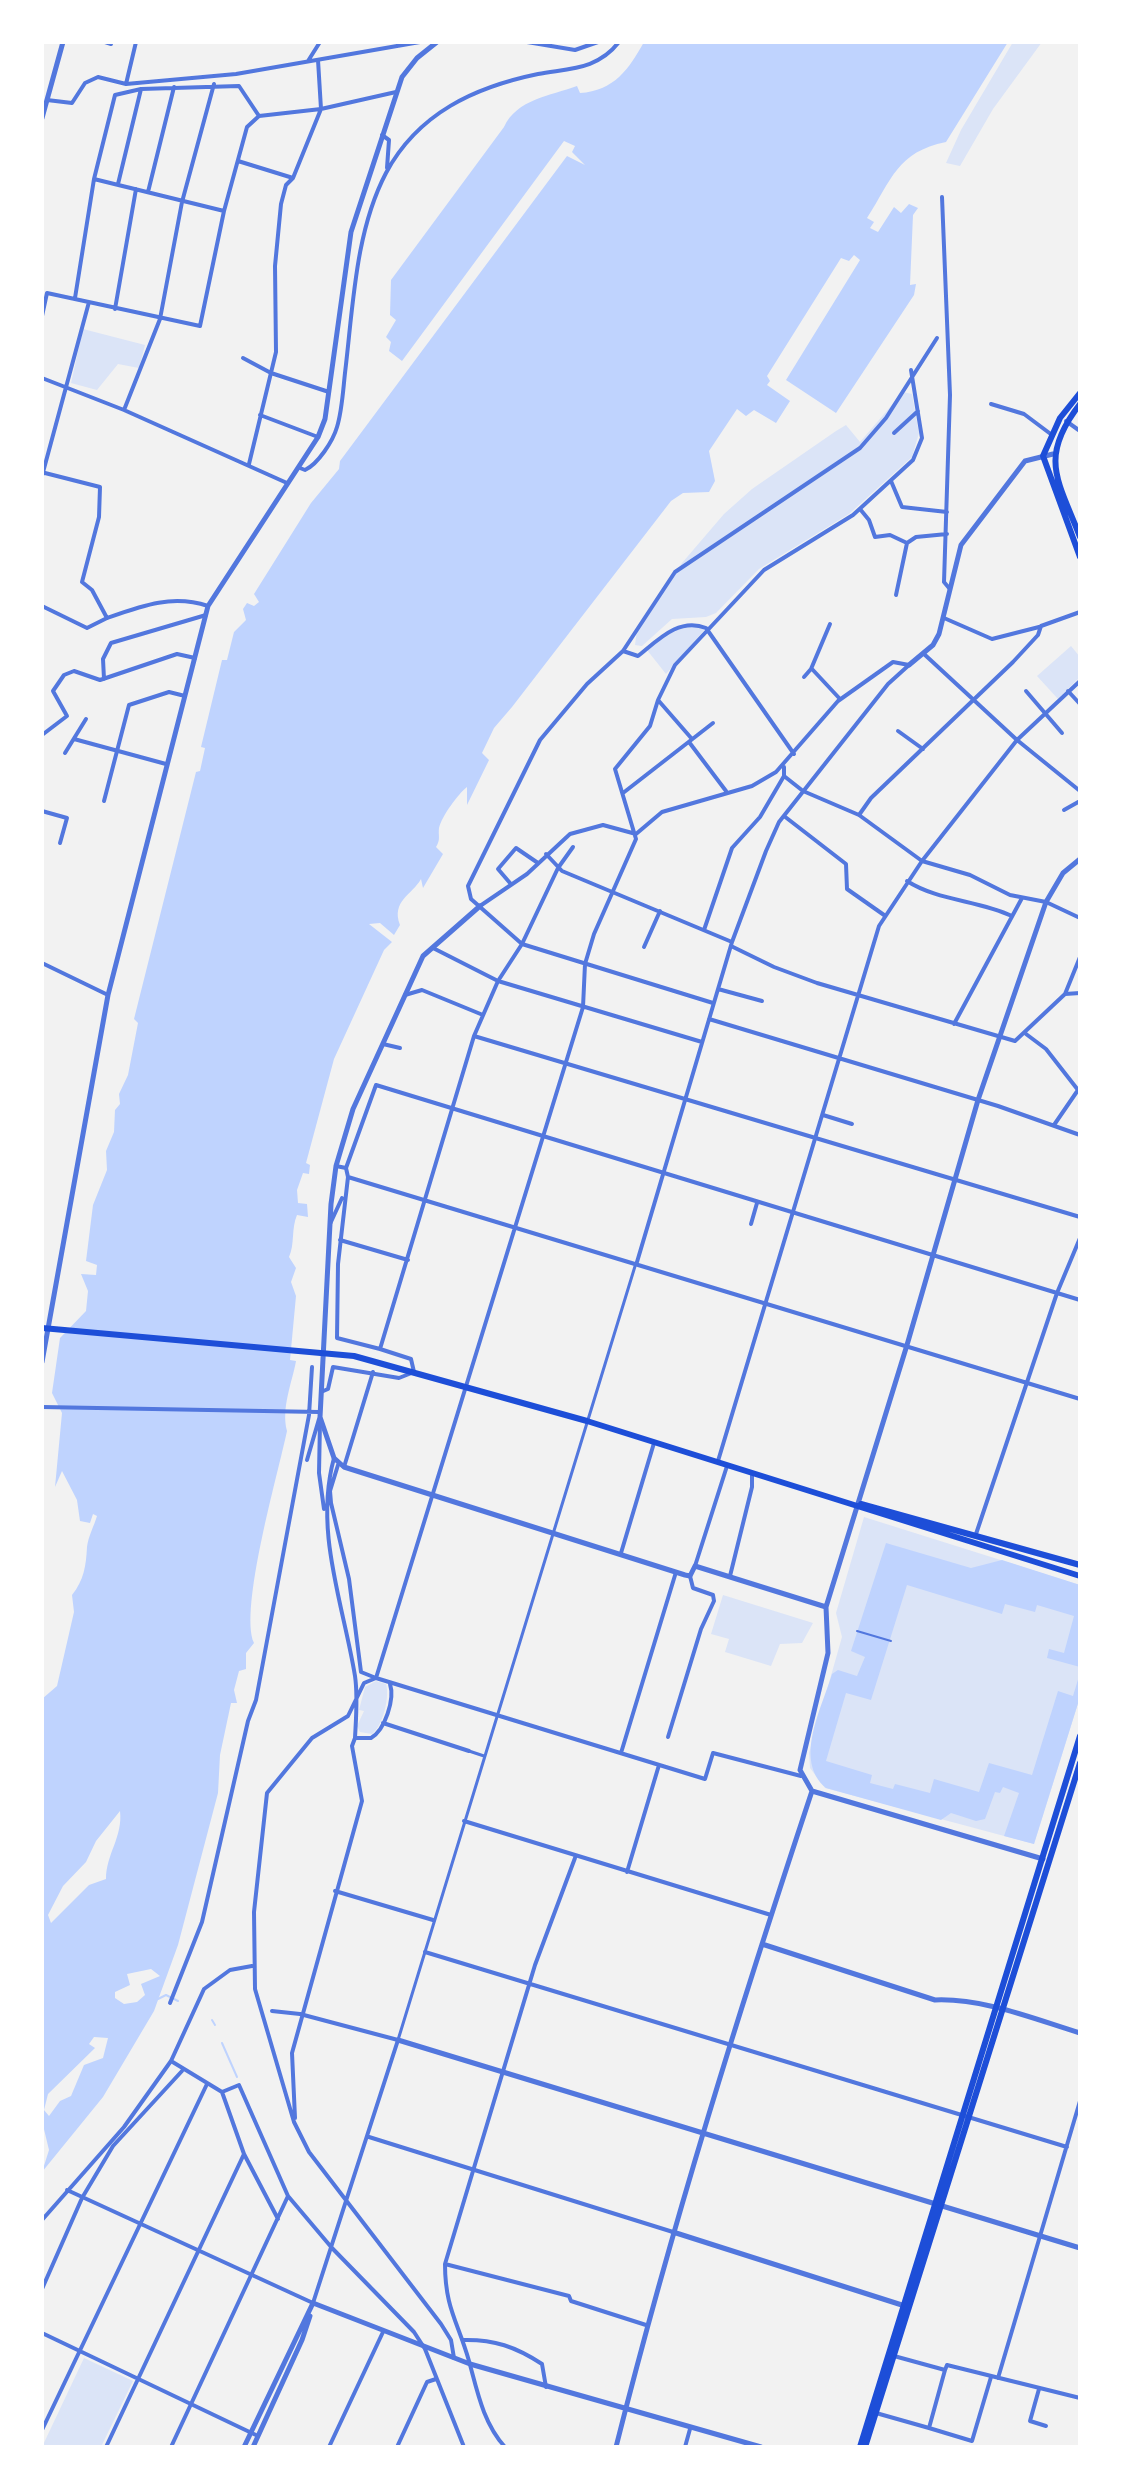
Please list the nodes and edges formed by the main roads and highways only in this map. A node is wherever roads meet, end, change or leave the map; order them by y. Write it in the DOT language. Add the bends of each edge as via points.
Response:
graph roads {
  1 [pos="1080,393"];
  2 [pos="1080,404"];
  3 [pos="1080,537"];
  4 [pos="1080,557"];
  5 [pos="48,1328"];
  6 [pos="857,1504"];
  7 [pos="1080,1565"];
  8 [pos="1080,1576"];
  9 [pos="1080,1736"];
  10 [pos="1080,1763"];
  11 [pos="1077,1780"];
  12 [pos="1046,1860"];
  13 [pos="907,2306"];
  14 [pos="862,2447"];
  1 -- 4 [label="main road" via="1060,418 1043,456"];
  2 -- 3 [label="main road" via="1066,421 1053,454"];
  5 -- 6 [label="main road" via="320,1352 414,1372"];
  6 -- 7 [label="main road"];
  6 -- 8 [label="main road"];
  9 -- 12 [label="main road"];
  10 -- 11 [label="main road"];
  11 -- 12 [label="main road"];
  12 -- 13 [label="main road"];
  13 -- 14 [label="main road"];
  13 -- 14 [label="main road"];
}
